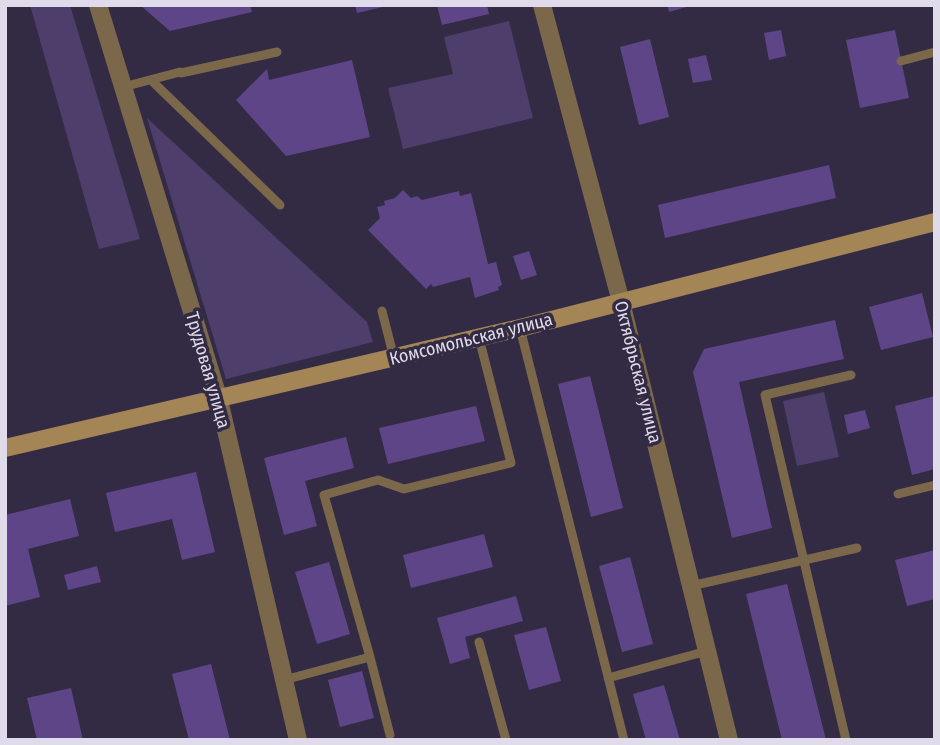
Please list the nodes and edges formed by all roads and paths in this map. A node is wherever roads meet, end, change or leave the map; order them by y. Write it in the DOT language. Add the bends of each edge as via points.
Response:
graph roads {
  1 [pos="98,5"];
  2 [pos="542,5"];
  3 [pos="277,52"];
  4 [pos="935,52"];
  5 [pos="901,61"];
  6 [pos="151,79"];
  7 [pos="123,87"];
  8 [pos="280,205"];
  9 [pos="935,222"];
  10 [pos="621,302"];
  11 [pos="382,311"];
  12 [pos="520,328"];
  13 [pos="479,338"];
  14 [pos="394,358"];
  15 [pos="851,375"];
  16 [pos="219,400"];
  17 [pos="5,448"];
  18 [pos="935,485"];
  19 [pos="898,494"];
  20 [pos="857,548"];
  21 [pos="803,560"];
  22 [pos="691,586"];
  23 [pos="479,642"];
  24 [pos="707,651"];
  25 [pos="370,657"];
  26 [pos="608,678"];
  27 [pos="284,680"];
  28 [pos="390,735"];
  29 [pos="298,740"];
  30 [pos="506,740"];
  31 [pos="624,740"];
  32 [pos="729,740"];
  33 [pos="846,740"];
  1 -- 7 [label="street, Трудовая улица"];
  2 -- 10 [label="street, Октябрьская улица"];
  3 -- 6 [label="lane"];
  4 -- 5 [label="lane"];
  6 -- 7 [label="lane"];
  6 -- 8 [label="lane"];
  7 -- 16 [label="street, Трудовая улица"];
  9 -- 10 [label="street, Комсомольская улица"];
  10 -- 12 [label="street, Комсомольская улица"];
  10 -- 22 [label="street, Октябрьская улица"];
  11 -- 14 [label="lane"];
  12 -- 13 [label="street, Комсомольская улица"];
  12 -- 26 [label="lane"];
  13 -- 14 [label="street, Комсомольская улица"];
  13 -- 25 [label="lane" via="511,463 404,489 378,480 324,495"];
  14 -- 16 [label="street, Комсомольская улица"];
  15 -- 21 [label="lane" via="765,396"];
  16 -- 17 [label="street, Комсомольская улица"];
  16 -- 27 [label="street, Трудовая улица"];
  18 -- 19 [label="lane"];
  20 -- 21 [label="lane"];
  21 -- 22 [label="lane"];
  21 -- 33 [label="lane"];
  22 -- 24 [label="street, Октябрьская улица"];
  23 -- 30 [label="lane"];
  24 -- 26 [label="lane"];
  24 -- 32 [label="street, Октябрьская улица"];
  25 -- 27 [label="lane"];
  25 -- 28 [label="lane"];
  26 -- 31 [label="lane"];
  27 -- 29 [label="street, Трудовая улица"];
}
